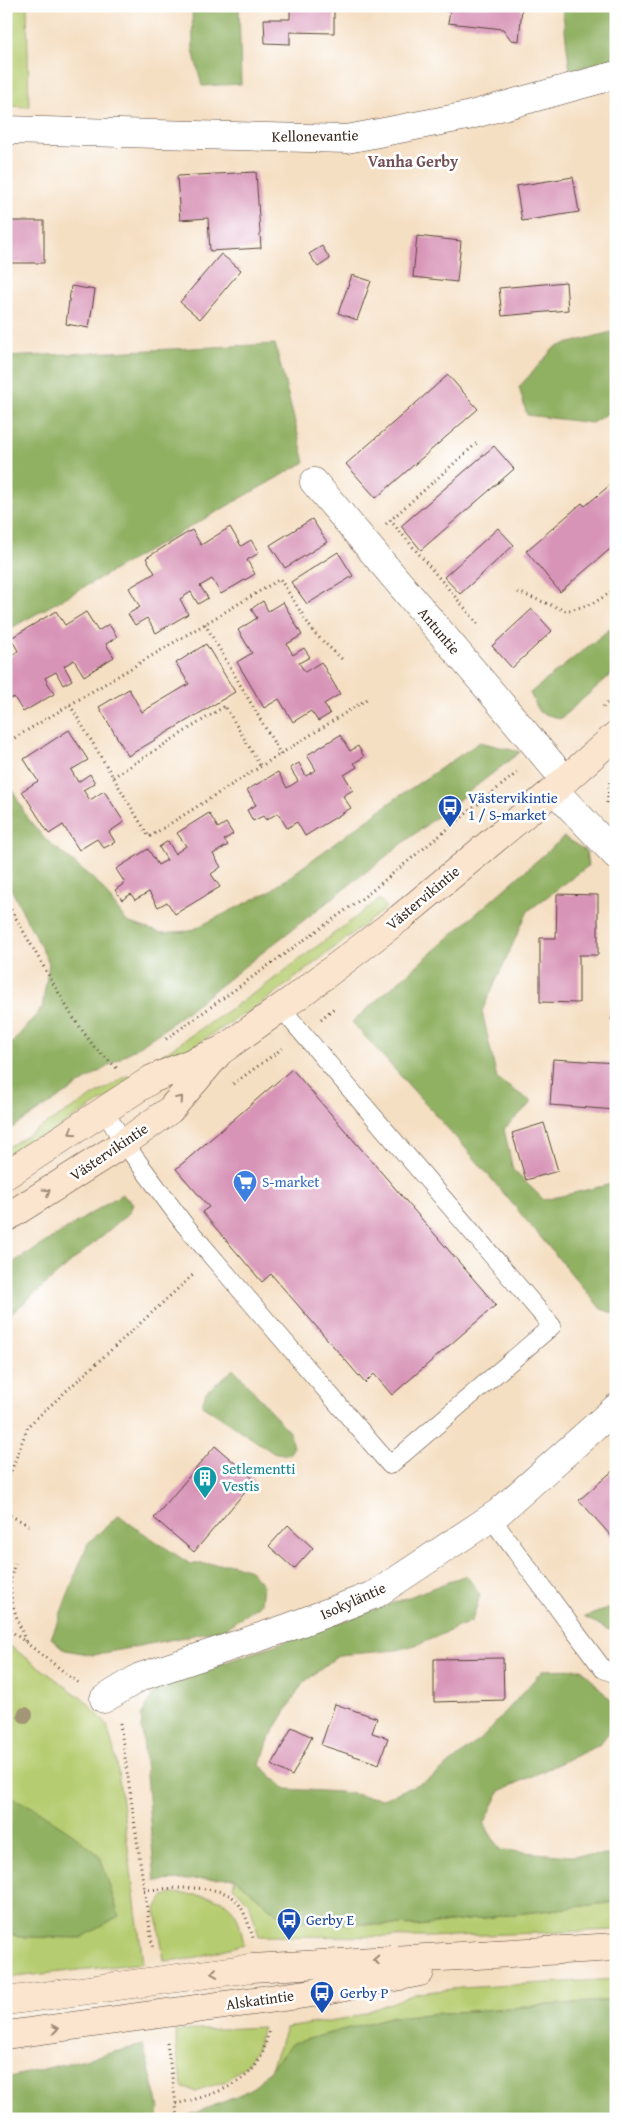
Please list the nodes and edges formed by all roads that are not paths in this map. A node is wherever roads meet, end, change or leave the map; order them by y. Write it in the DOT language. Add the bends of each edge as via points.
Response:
graph roads {
  1 [pos="616,75"];
  2 [pos="6,130"];
  3 [pos="314,482"];
  4 [pos="616,735"];
  5 [pos="560,785"];
  6 [pos="616,855"];
  7 [pos="281,1008"];
  8 [pos="222,1050"];
  9 [pos="104,1110"];
  10 [pos="124,1144"];
  11 [pos="6,1175"];
  12 [pos="6,1218"];
  13 [pos="616,1408"];
  14 [pos="491,1518"];
  15 [pos="616,1674"];
  16 [pos="104,1699"];
  17 [pos="616,1947"];
  18 [pos="512,1954"];
  19 [pos="6,2001"];
  20 [pos="6,2036"];
  1 -- 2 [label="street, Kellonevantie" via="467,116 347,139"];
  3 -- 5 [label="street, Antuntie" via="542,753"];
  4 -- 5 [label="main road, Västervikintie"];
  5 -- 6 [label="street, Antuntie"];
  5 -- 7 [label="main road, Västervikintie" via="400,918"];
  7 -- 8 [label="main road, Västervikintie"];
  7 -- 10 [label="lane" via="552,1326 390,1465 184,1224"];
  8 -- 9 [label="main road, Västervikintie" via="152,1079"];
  10 -- 8 [label="main road, Västervikintie, one-way" via="170,1110"];
  9 -- 10 [label="lane"];
  9 -- 11 [label="main road, Västervikintie, one-way"];
  12 -- 10 [label="main road, Västervikintie, one-way"];
  13 -- 14 [label="street, Isokyläntie"];
  14 -- 15 [label="lane" via="604,1669"];
  14 -- 16 [label="street, Isokyläntie" via="376,1594 288,1628 140,1677"];
  17 -- 18 [label="main road, Alskatintie"];
  18 -- 19 [label="main road, Alskatintie, one-way" via="252,1968"];
  20 -- 18 [label="main road, Alskatintie, one-way" via="320,1992"];
}
